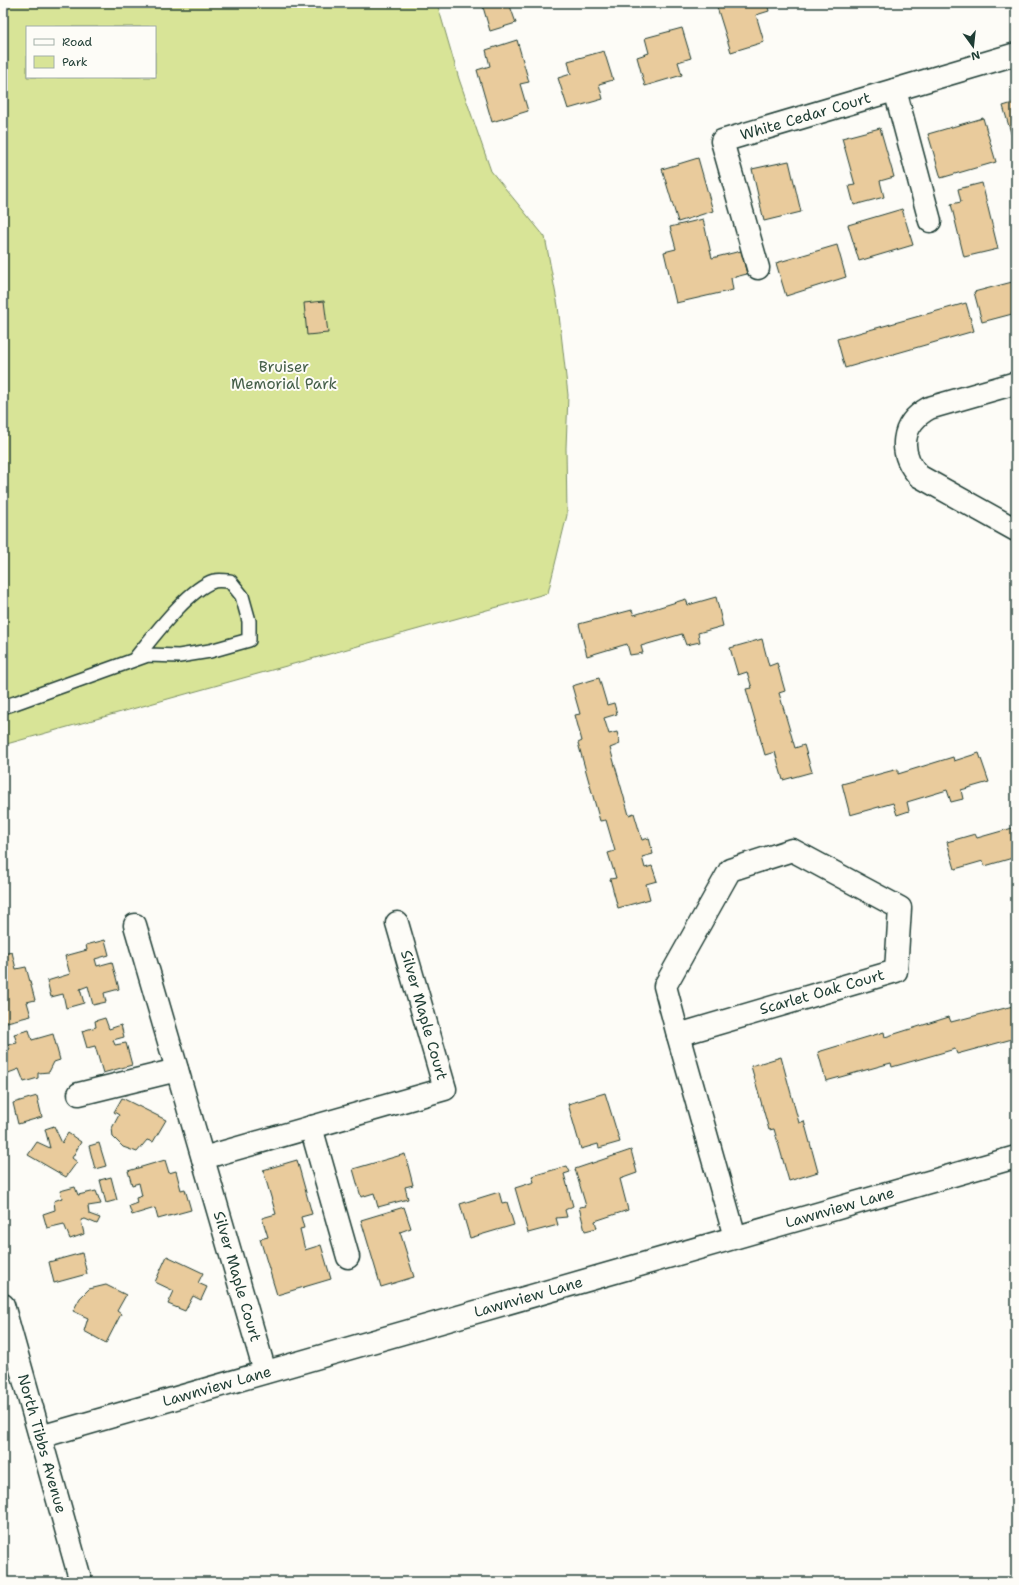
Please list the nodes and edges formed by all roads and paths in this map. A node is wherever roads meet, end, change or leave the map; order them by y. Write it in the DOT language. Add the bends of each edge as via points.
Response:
graph roads {
  1 [pos="1016,54"];
  2 [pos="895,90"];
  3 [pos="930,221"];
  4 [pos="758,268"];
  5 [pos="1016,383"];
  6 [pos="1016,530"];
  7 [pos="134,660"];
  8 [pos="3,707"];
  9 [pos="397,923"];
  10 [pos="135,925"];
  11 [pos="678,1035"];
  12 [pos="177,1070"];
  13 [pos="78,1094"];
  14 [pos="311,1127"];
  15 [pos="1016,1157"];
  16 [pos="203,1158"];
  17 [pos="734,1237"];
  18 [pos="348,1257"];
  19 [pos="3,1305"];
  20 [pos="265,1372"];
  21 [pos="40,1436"];
  22 [pos="81,1582"];
  1 -- 2 [label="street, White Cedar Court"];
  2 -- 3 [label="street"];
  2 -- 4 [label="street, White Cedar Court" via="722,140"];
  5 -- 6 [label="street" via="922,412 908,427 904,448 911,468 919,476"];
  7 -- 7 [label="lane" via="148,655 179,656 210,651 249,640 249,621 242,596 230,581 215,581 199,588 154,634"];
  7 -- 8 [label="lane"];
  9 -- 14 [label="street, Silver Maple Court" via="445,1089"];
  10 -- 12 [label="street, Silver Maple Court"];
  11 -- 11 [label="street, Scarlet Oak Court" via="896,971 900,908 792,850 730,870 665,986"];
  11 -- 17 [label="street, Scarlet Oak Court"];
  12 -- 13 [label="street"];
  12 -- 16 [label="street, Silver Maple Court"];
  14 -- 16 [label="street, Silver Maple Court"];
  14 -- 18 [label="street"];
  15 -- 17 [label="street, Lawnview Lane"];
  16 -- 20 [label="street, Silver Maple Court"];
  17 -- 20 [label="street, Lawnview Lane"];
  19 -- 21 [label="street, North Tibbs Avenue"];
  20 -- 21 [label="street, Lawnview Lane"];
  21 -- 22 [label="street, North Tibbs Avenue"];
}
